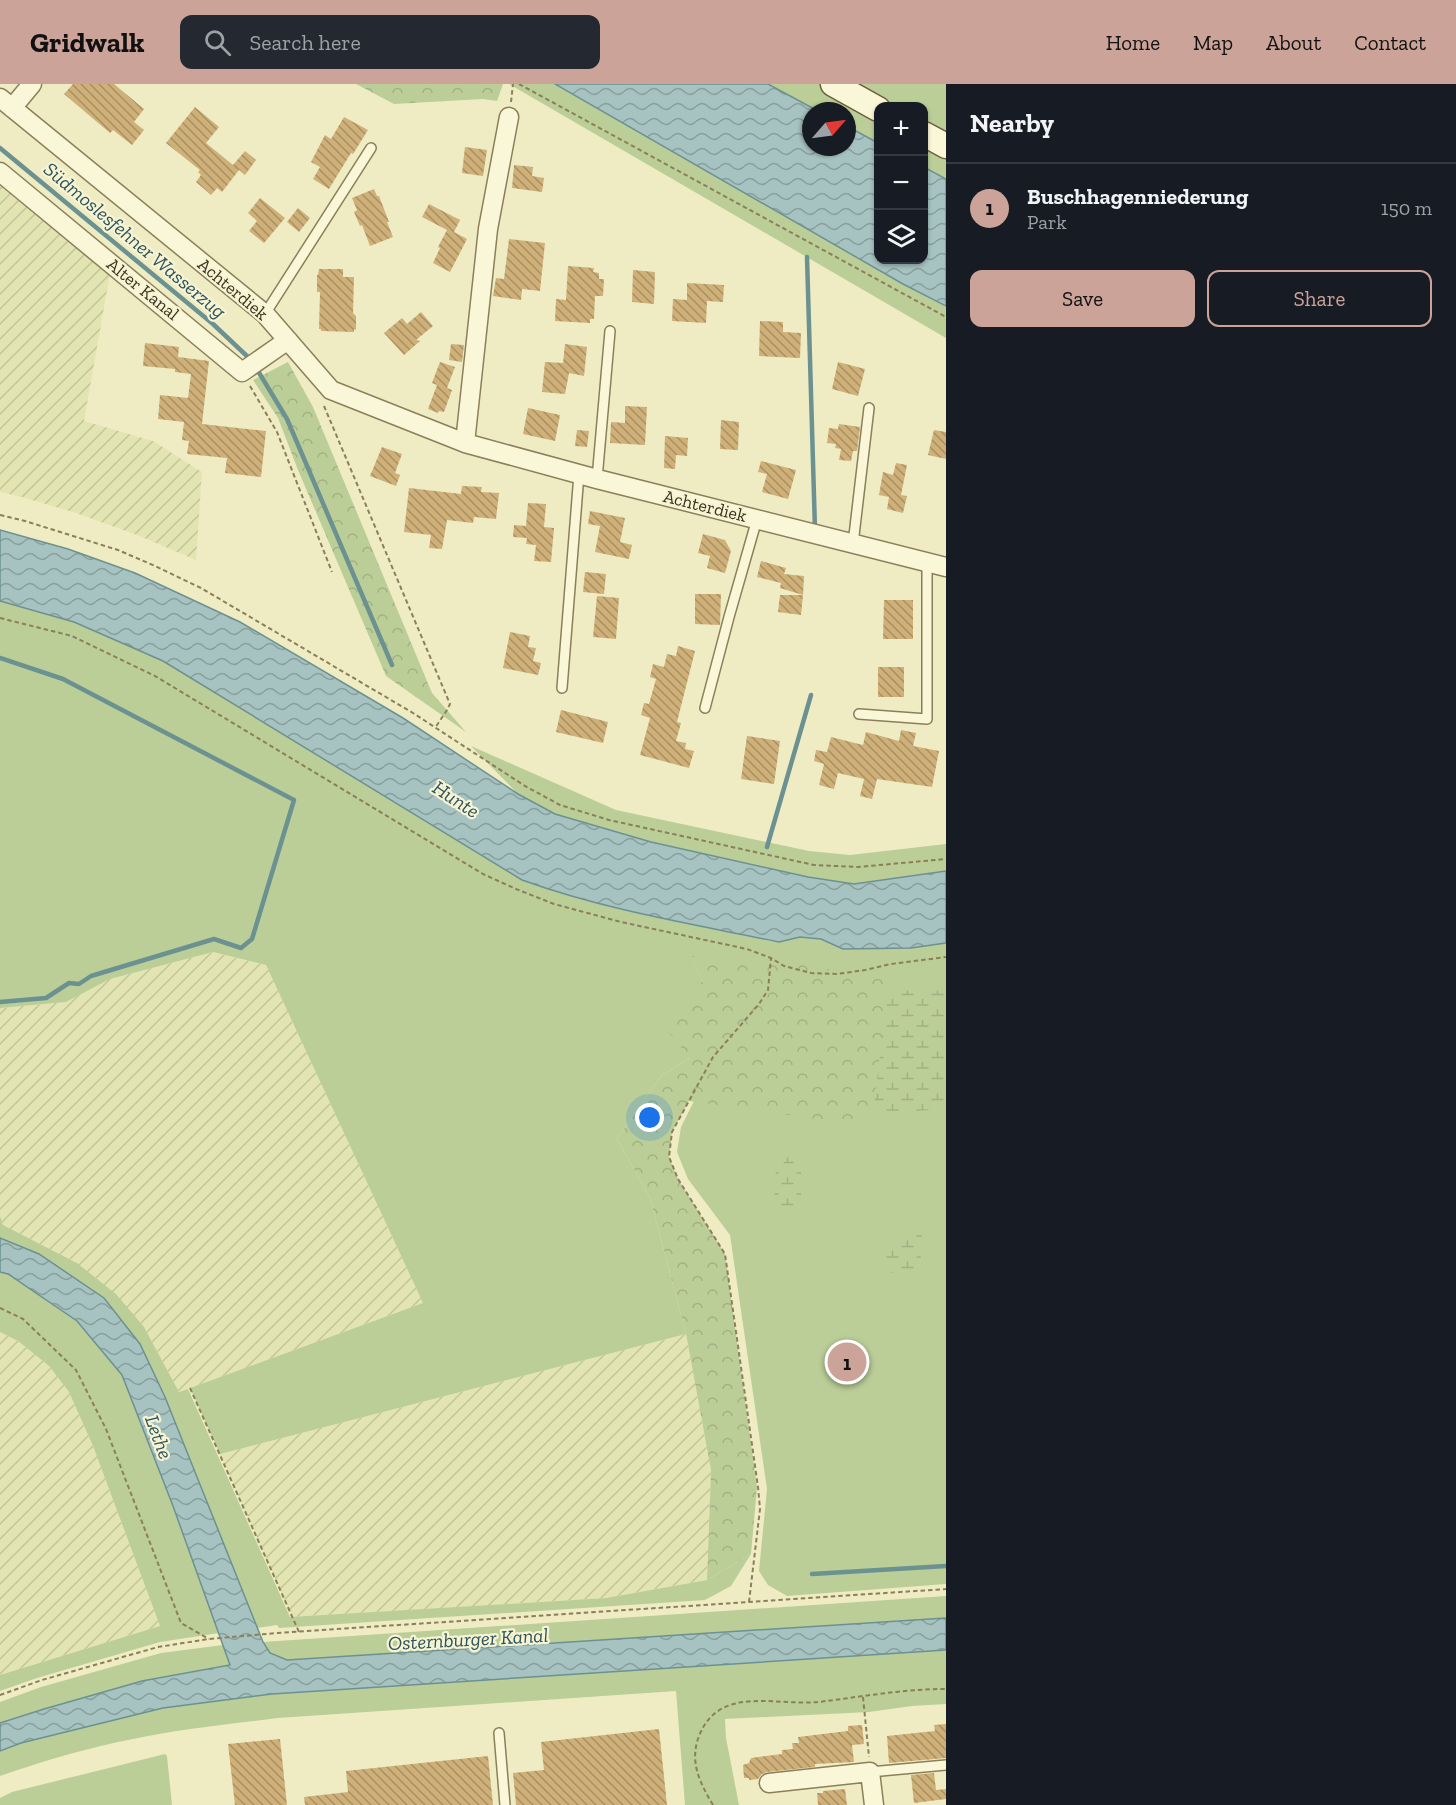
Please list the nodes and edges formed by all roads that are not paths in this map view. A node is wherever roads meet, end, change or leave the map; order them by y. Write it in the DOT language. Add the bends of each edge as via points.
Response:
graph roads {
  1 [pos="32,84"];
  2 [pos="833,84"];
  3 [pos="6,103"];
  4 [pos="874,106"];
  5 [pos="509,117"];
  6 [pos="928,136"];
  7 [pos="946,146"];
  8 [pos="371,148"];
  9 [pos="0,172"];
  10 [pos="265,314"];
  11 [pos="610,331"];
  12 [pos="288,340"];
  13 [pos="868,408"];
  14 [pos="465,443"];
  15 [pos="588,476"];
  16 [pos="757,519"];
  17 [pos="853,544"];
  18 [pos="927,562"];
  19 [pos="946,567"];
  20 [pos="562,688"];
  21 [pos="705,708"];
  22 [pos="859,714"];
  23 [pos="499,1733"];
  24 [pos="946,1765"];
  25 [pos="870,1772"];
  26 [pos="769,1783"];
  27 [pos="505,1805"];
  28 [pos="874,1805"];
  1 -- 3 [label="street, Achterdiek"];
  2 -- 4 [label="street"];
  3 -- 10 [label="street, Achterdiek"];
  5 -- 14 [label="street" via="488,229"];
  6 -- 7 [label="street"];
  8 -- 10 [label="lane"];
  9 -- 12 [label="street, Alter Kanal" via="242,372"];
  10 -- 12 [label="street, Achterdiek"];
  11 -- 15 [label="lane"];
  12 -- 14 [label="street, Achterdiek" via="332,390"];
  13 -- 17 [label="lane"];
  14 -- 15 [label="street, Achterdiek"];
  15 -- 16 [label="street, Achterdiek"];
  15 -- 20 [label="lane"];
  16 -- 17 [label="street, Achterdiek"];
  16 -- 21 [label="lane"];
  17 -- 18 [label="street, Achterdiek"];
  18 -- 19 [label="street, Achterdiek"];
  18 -- 22 [label="lane" via="927,719"];
  23 -- 27 [label="lane"];
  24 -- 25 [label="lane"];
  25 -- 26 [label="street"];
  25 -- 28 [label="street"];
}
